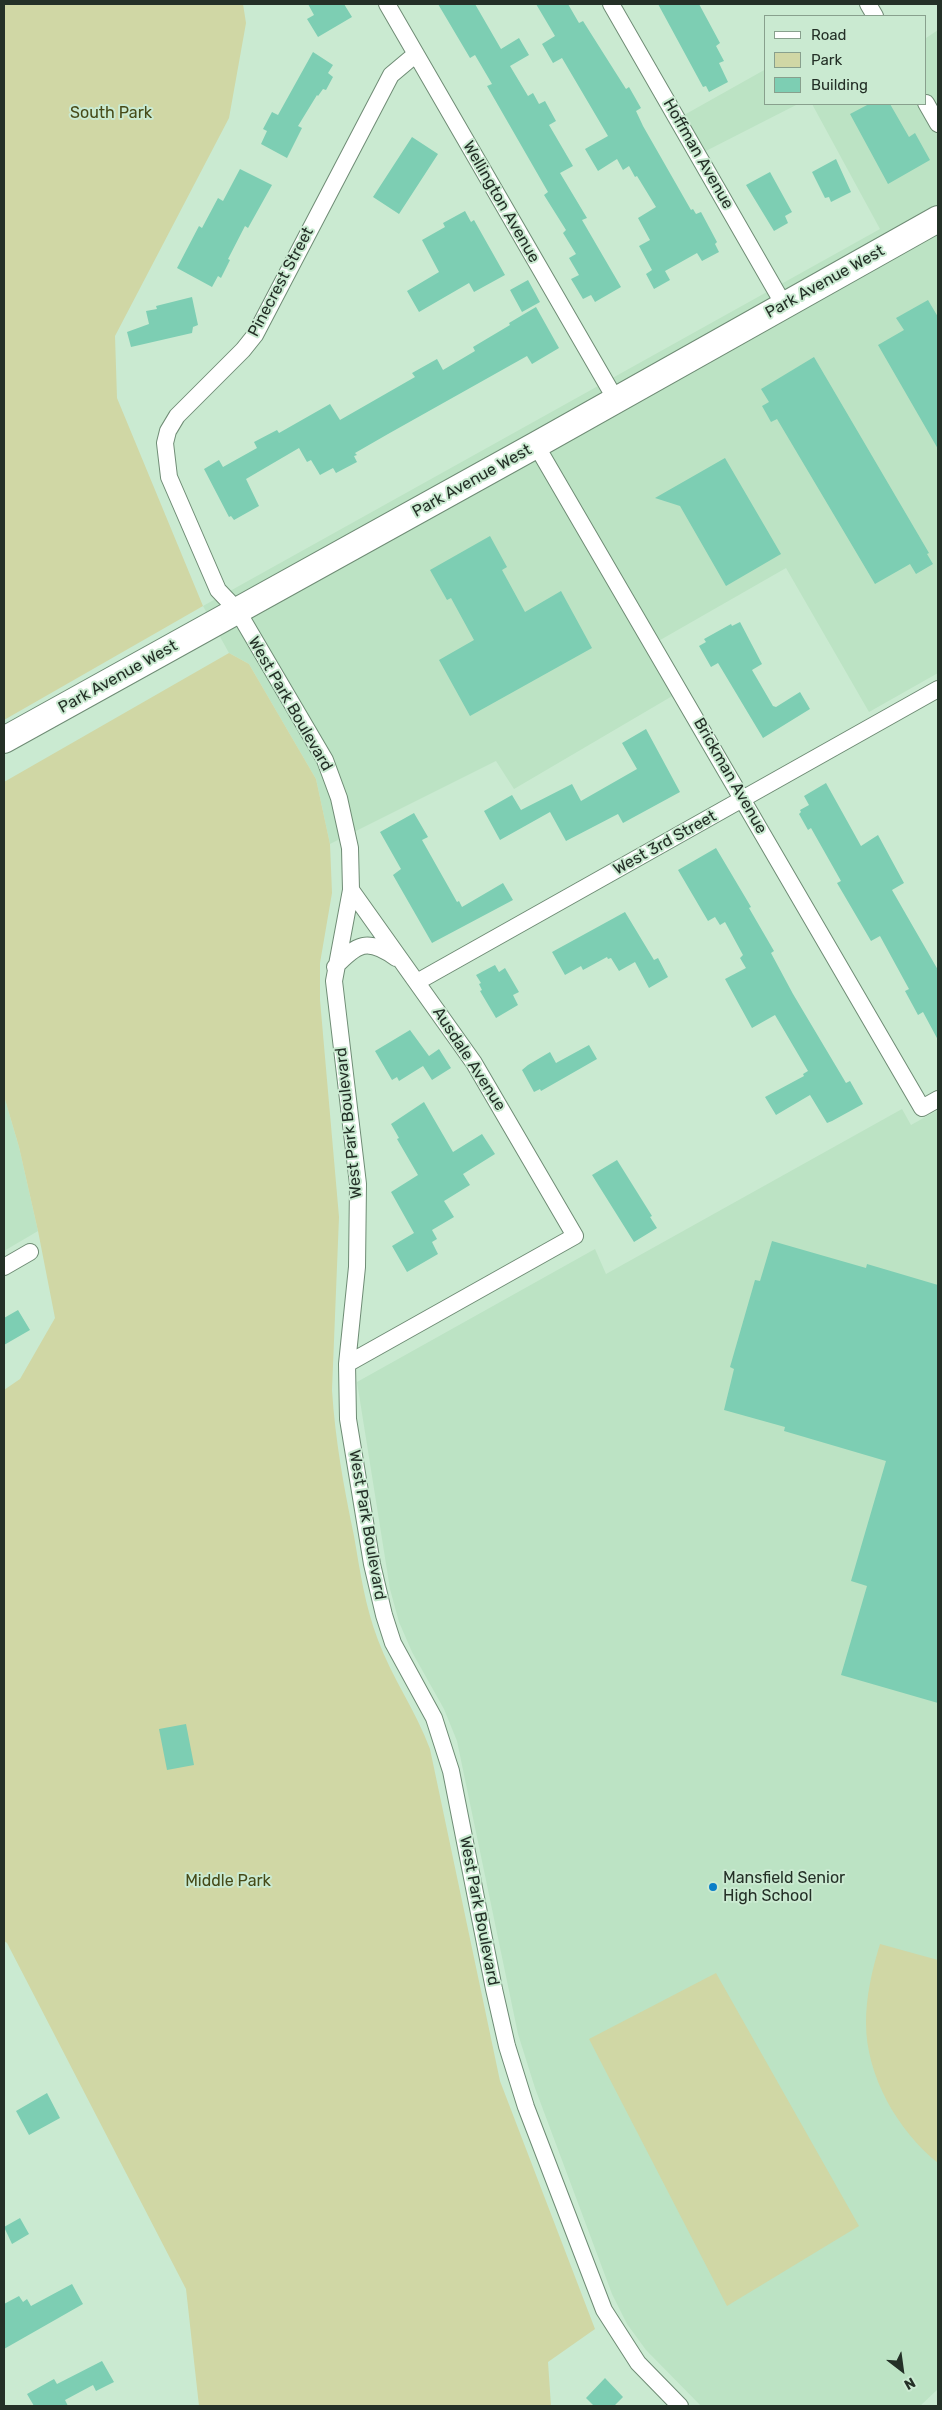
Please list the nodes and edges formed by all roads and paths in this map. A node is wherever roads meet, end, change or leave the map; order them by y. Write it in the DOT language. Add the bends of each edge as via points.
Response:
graph roads {
  1 [pos="387,4"];
  2 [pos="611,4"];
  3 [pos="868,4"];
  4 [pos="874,15"];
  5 [pos="416,54"];
  6 [pos="927,105"];
  7 [pos="938,124"];
  8 [pos="938,219"];
  9 [pos="784,305"];
  10 [pos="616,400"];
  11 [pos="536,446"];
  12 [pos="237,610"];
  13 [pos="938,689"];
  14 [pos="4,740"];
  15 [pos="743,799"];
  16 [pos="351,890"];
  17 [pos="404,964"];
  18 [pos="335,967"];
  19 [pos="417,982"];
  20 [pos="938,1099"];
  21 [pos="30,1252"];
  22 [pos="4,1267"];
  23 [pos="347,1364"];
  24 [pos="680,2406"];
  1 -- 5 [label="street, Wellington Avenue"];
  2 -- 9 [label="street, Hoffman Avenue"];
  3 -- 4 [label="street"];
  5 -- 10 [label="street, Wellington Avenue"];
  5 -- 12 [label="street, Pinecrest Street" via="391,75 255,335 194,396 168,431 164,454 169,477 218,590"];
  6 -- 7 [label="street"];
  8 -- 9 [label="main road, Park Avenue West"];
  9 -- 10 [label="main road, Park Avenue West"];
  10 -- 11 [label="main road, Park Avenue West"];
  11 -- 12 [label="main road, Park Avenue West"];
  11 -- 15 [label="street, Brickman Avenue"];
  12 -- 14 [label="main road, Park Avenue West"];
  12 -- 16 [label="street, West Park Boulevard" via="325,760 339,798 350,848"];
  13 -- 15 [label="street, West 3rd Street"];
  15 -- 19 [label="street, West 3rd Street"];
  15 -- 20 [label="street, Brickman Avenue" via="922,1108"];
  16 -- 17 [label="street, Ausdale Avenue"];
  16 -- 18 [label="street, West Park Boulevard"];
  17 -- 18 [label="street" via="372,945 350,951"];
  17 -- 19 [label="street, Ausdale Avenue"];
  18 -- 23 [label="street, West Park Boulevard" via="334,994 358,1184 356,1267"];
  19 -- 23 [label="street, Ausdale Avenue" via="474,1063 575,1236"];
  21 -- 22 [label="street"];
  23 -- 24 [label="street, West Park Boulevard" via="348,1419 377,1588 393,1643 434,1718 443,1742 494,1989 526,2108 604,2310 638,2362"];
}
